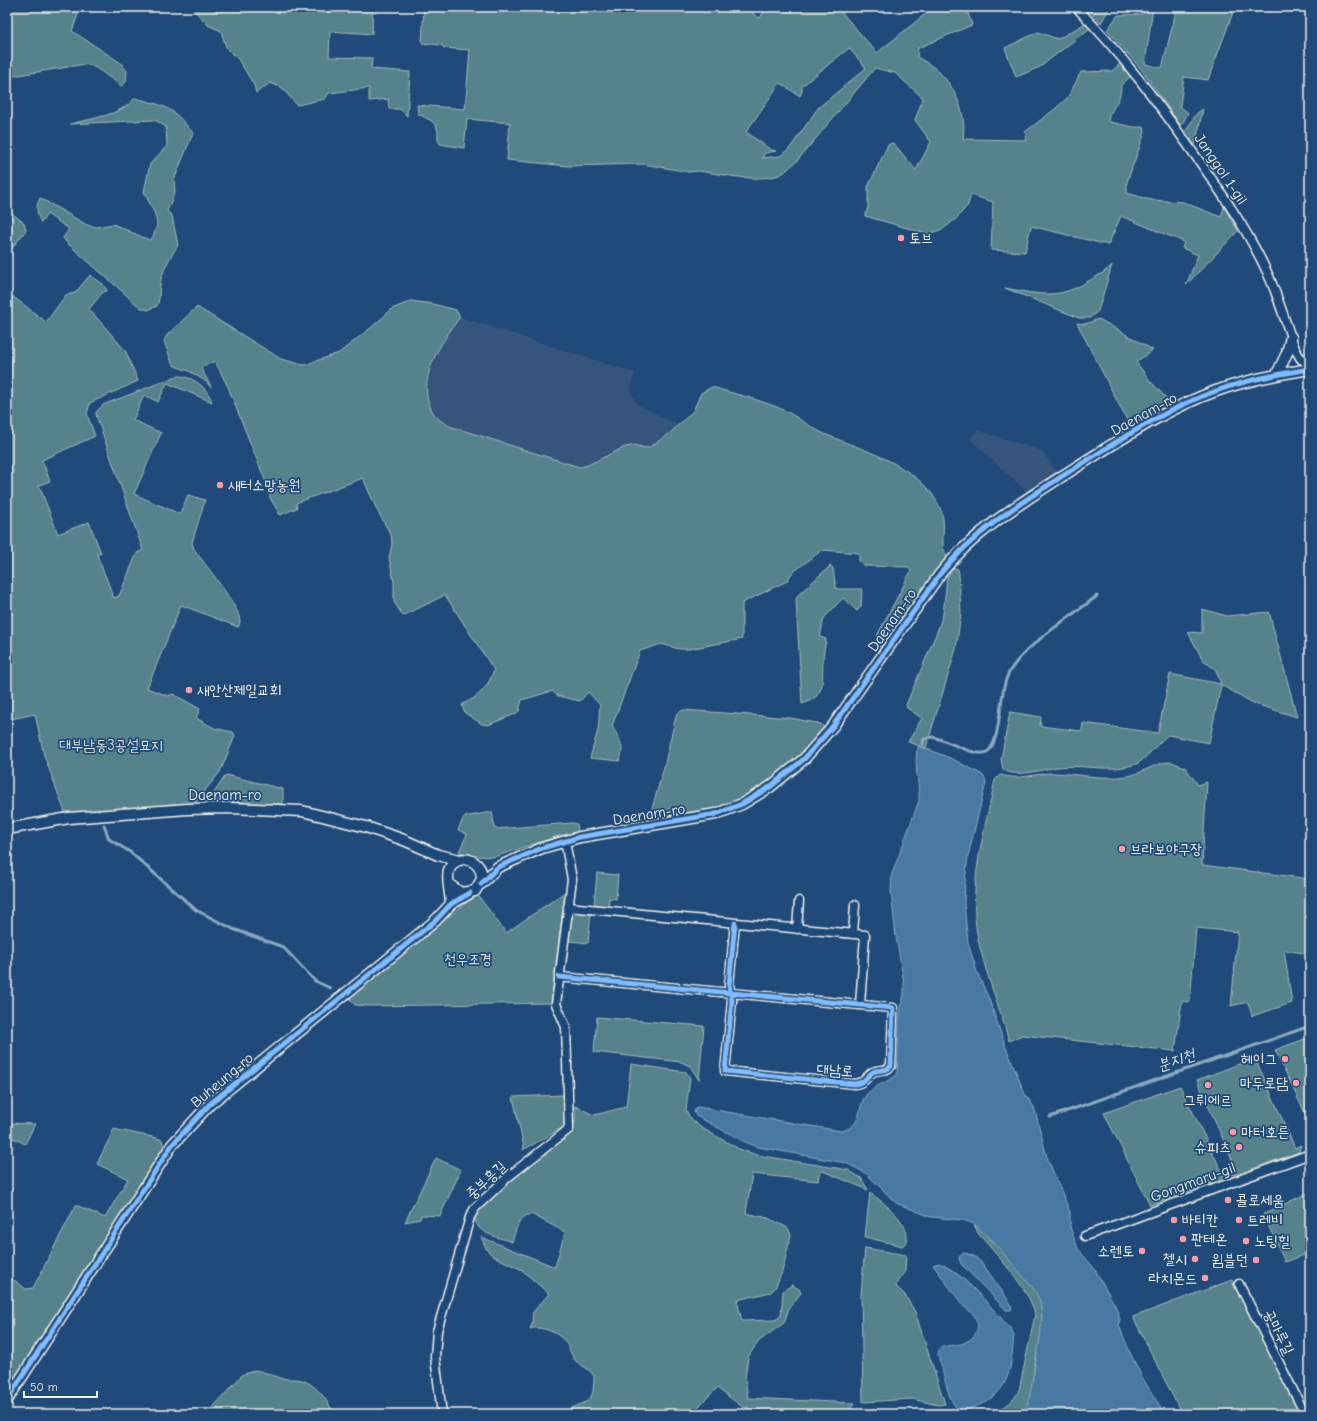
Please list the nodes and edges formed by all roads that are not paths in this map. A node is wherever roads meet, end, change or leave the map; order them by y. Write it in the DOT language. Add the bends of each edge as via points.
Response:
graph roads {
  1 [pos="1076,7"];
  2 [pos="1291,337"];
  3 [pos="1310,365"];
  4 [pos="1310,369"];
  5 [pos="1277,374"];
  6 [pos="7,829"];
  7 [pos="565,841"];
  8 [pos="438,854"];
  9 [pos="460,860"];
  10 [pos="475,862"];
  11 [pos="498,867"];
  12 [pos="449,880"];
  13 [pos="481,884"];
  14 [pos="470,893"];
  15 [pos="799,901"];
  16 [pos="452,904"];
  17 [pos="855,905"];
  18 [pos="568,907"];
  19 [pos="735,923"];
  20 [pos="797,929"];
  21 [pos="853,934"];
  22 [pos="559,977"];
  23 [pos="730,993"];
  24 [pos="860,1005"];
  25 [pos="1310,1154"];
  26 [pos="1085,1236"];
  27 [pos="1239,1284"];
  28 [pos="7,1400"];
  29 [pos="442,1414"];
  30 [pos="1305,1414"];
  1 -- 2 [label="street, Janggol 1-gil" via="1126,61 1155,98 1242,225 1278,296"];
  2 -- 3 [label="street, Janggol 1-gil" via="1301,358"];
  2 -- 5 [label="street"];
  4 -- 5 [label="street, Daenam-ro"];
  5 -- 7 [label="street, Daenam-ro" via="1207,394 1138,429 1028,498 977,536 953,558 925,593 821,740 797,766 761,793 734,808 705,817"];
  6 -- 8 [label="street, Daenam-ro" via="69,818 187,809 302,811 366,826"];
  7 -- 11 [label="street, Daenam-ro"];
  7 -- 18 [label="street" via="572,879"];
  8 -- 9 [label="street, Daenam-ro"];
  8 -- 12 [label="street"];
  9 -- 10 [label="street"];
  9 -- 12 [label="street" via="452,865"];
  10 -- 11 [label="street"];
  10 -- 13 [label="street" via="482,874"];
  11 -- 13 [label="street"];
  12 -- 14 [label="street" via="461,893"];
  12 -- 16 [label="street"];
  13 -- 14 [label="street"];
  14 -- 16 [label="street, Buheung-ro"];
  15 -- 20 [label="street"];
  16 -- 28 [label="street, Buheung-ro" via="435,921 210,1104 184,1130"];
  17 -- 21 [label="street"];
  18 -- 19 [label="street"];
  18 -- 22 [label="street"];
  19 -- 20 [label="street"];
  19 -- 23 [label="street, 대남로"];
  20 -- 21 [label="street"];
  21 -- 24 [label="street" via="866,935"];
  22 -- 23 [label="street, 대남로"];
  22 -- 29 [label="street, 중부흥길" via="556,1004 566,1027 569,1129 508,1177 475,1208 470,1217 437,1331 435,1346"];
  23 -- 24 [label="street, 대남로"];
  23 -- 24 [label="street, 대남로" via="732,1001 725,1071 855,1084 866,1080 873,1072 886,1070 891,1066 893,1008"];
  25 -- 26 [label="street, Gongmaru-gil"];
  27 -- 30 [label="street, 공마루길"];
}
